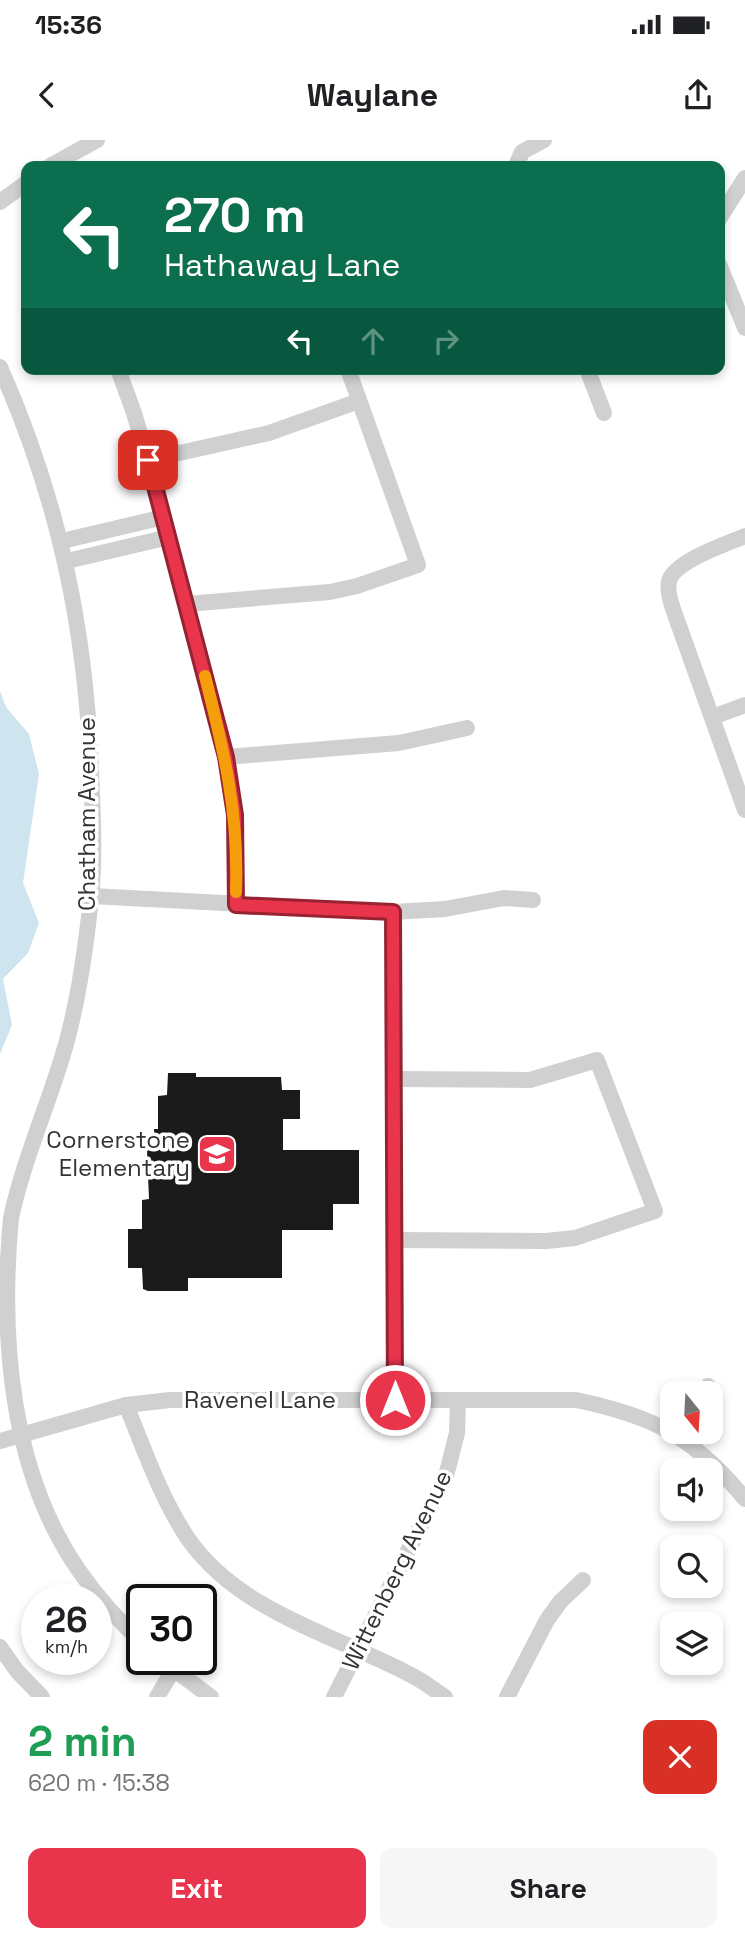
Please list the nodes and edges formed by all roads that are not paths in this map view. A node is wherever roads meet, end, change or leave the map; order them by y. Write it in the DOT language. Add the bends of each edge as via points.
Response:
graph roads {
  1 [pos="97,140"];
  2 [pos="544,140"];
  3 [pos="59,161"];
  4 [pos="518,161"];
  5 [pos="745,178"];
  6 [pos="21,187"];
  7 [pos="0,202"];
  8 [pos="725,210"];
  9 [pos="725,279"];
  10 [pos="745,328"];
  11 [pos="0,367"];
  12 [pos="120,375"];
  13 [pos="350,375"];
  14 [pos="589,375"];
  15 [pos="359,401"];
  16 [pos="604,413"];
  17 [pos="148,460"];
  18 [pos="164,517"];
  19 [pos="745,536"];
  20 [pos="169,537"];
  21 [pos="62,541"];
  22 [pos="67,561"];
  23 [pos="186,604"];
  24 [pos="745,705"];
  25 [pos="713,717"];
  26 [pos="467,728"];
  27 [pos="226,757"];
  28 [pos="745,810"];
  29 [pos="91,896"];
  30 [pos="533,901"];
  31 [pos="236,905"];
  32 [pos="393,912"];
  33 [pos="394,1079"];
  34 [pos="394,1240"];
  35 [pos="395,1400"];
  36 [pos="458,1400"];
  37 [pos="126,1405"];
  38 [pos="660,1425"];
  39 [pos="18,1435"];
  40 [pos="0,1441"];
  41 [pos="692,1444"];
  42 [pos="745,1499"];
  43 [pos="583,1580"];
  44 [pos="126,1627"];
  45 [pos="0,1647"];
  46 [pos="357,1649"];
  47 [pos="170,1675"];
  48 [pos="177,1675"];
  49 [pos="192,1692"];
  50 [pos="42,1697"];
  51 [pos="157,1697"];
  52 [pos="211,1697"];
  53 [pos="334,1697"];
  54 [pos="445,1697"];
  55 [pos="507,1697"];
  1 -- 3 [label="street"];
  2 -- 4 [label="street" via="522,152"];
  5 -- 8 [label="street"];
  6 -- 7 [label="street"];
  9 -- 10 [label="street"];
  11 -- 21 [label="street, Chatham Avenue"];
  12 -- 17 [label="street"];
  13 -- 15 [label="street"];
  14 -- 16 [label="street"];
  15 -- 17 [label="street" via="269,433"];
  15 -- 23 [label="street" via="418,565 331,592"];
  17 -- 18 [label="street"];
  18 -- 20 [label="street"];
  18 -- 21 [label="street"];
  19 -- 25 [label="street" via="685,563 669,582 673,609"];
  20 -- 22 [label="street"];
  20 -- 23 [label="street"];
  21 -- 22 [label="street, Chatham Avenue"];
  22 -- 29 [label="street, Chatham Avenue" via="90,728"];
  23 -- 27 [label="street"];
  24 -- 25 [label="street"];
  25 -- 28 [label="street"];
  26 -- 27 [label="street" via="399,743"];
  27 -- 31 [label="street" via="235,815"];
  29 -- 31 [label="street"];
  29 -- 39 [label="street, Chatham Avenue" via="62,1060 24,1171 5,1258 1,1335"];
  30 -- 32 [label="street" via="504,898"];
  31 -- 32 [label="street"];
  32 -- 33 [label="street"];
  33 -- 34 [label="street"];
  33 -- 34 [label="street" via="530,1080 597,1060 654,1211 575,1238"];
  34 -- 35 [label="street"];
  35 -- 36 [label="street, Ravenel Lane"];
  35 -- 37 [label="street, Ravenel Lane" via="170,1400"];
  36 -- 38 [label="street, Ravenel Lane" via="576,1400"];
  36 -- 46 [label="street, Wittenberg Avenue" via="457,1433 446,1476"];
  37 -- 39 [label="street, Ravenel Lane"];
  37 -- 46 [label="street" via="171,1510 215,1570 265,1606"];
  39 -- 40 [label="street, Ravenel Lane"];
  39 -- 44 [label="street, Chatham Avenue" via="55,1530 73,1561"];
  41 -- 42 [label="street, Ravenel Lane"];
  43 -- 55 [label="street" via="547,1620"];
  45 -- 50 [label="street"];
  46 -- 53 [label="street, Wittenberg Avenue"];
  46 -- 54 [label="street"];
  47 -- 51 [label="street"];
  48 -- 49 [label="street"];
  49 -- 52 [label="street"];
}
